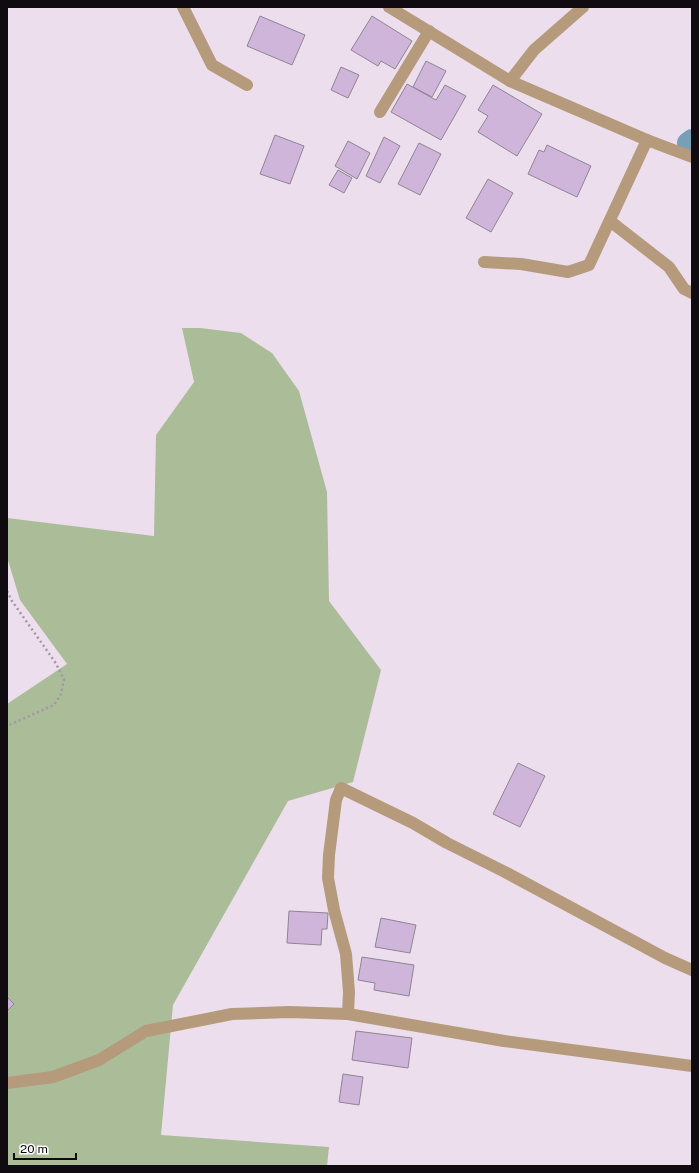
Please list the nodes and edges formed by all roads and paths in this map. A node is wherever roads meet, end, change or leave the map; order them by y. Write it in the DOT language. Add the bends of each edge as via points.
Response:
graph roads {
  1 [pos="184,7"];
  2 [pos="389,7"];
  3 [pos="583,7"];
  4 [pos="429,32"];
  5 [pos="510,81"];
  6 [pos="247,85"];
  7 [pos="380,112"];
  8 [pos="647,140"];
  9 [pos="692,157"];
  10 [pos="610,221"];
  11 [pos="484,262"];
  12 [pos="692,293"];
  13 [pos="7,591"];
  14 [pos="7,726"];
  15 [pos="692,970"];
  16 [pos="348,1014"];
  17 [pos="692,1066"];
  18 [pos="7,1083"];
  1 -- 6 [label="street" via="212,65"];
  2 -- 4 [label="street"];
  3 -- 5 [label="street" via="534,50"];
  4 -- 5 [label="street"];
  4 -- 7 [label="street"];
  5 -- 8 [label="street"];
  8 -- 9 [label="street"];
  8 -- 10 [label="street"];
  10 -- 11 [label="street" via="589,265 568,272 520,264"];
  10 -- 12 [label="street" via="669,267 684,289"];
  13 -- 14 [label="path" via="64,679 61,694 54,705"];
  15 -- 16 [label="street" via="413,823 341,788 336,800 328,878 346,954"];
  16 -- 17 [label="street" via="504,1041"];
  16 -- 18 [label="street" via="232,1014 146,1031 99,1060 53,1077"];
}
